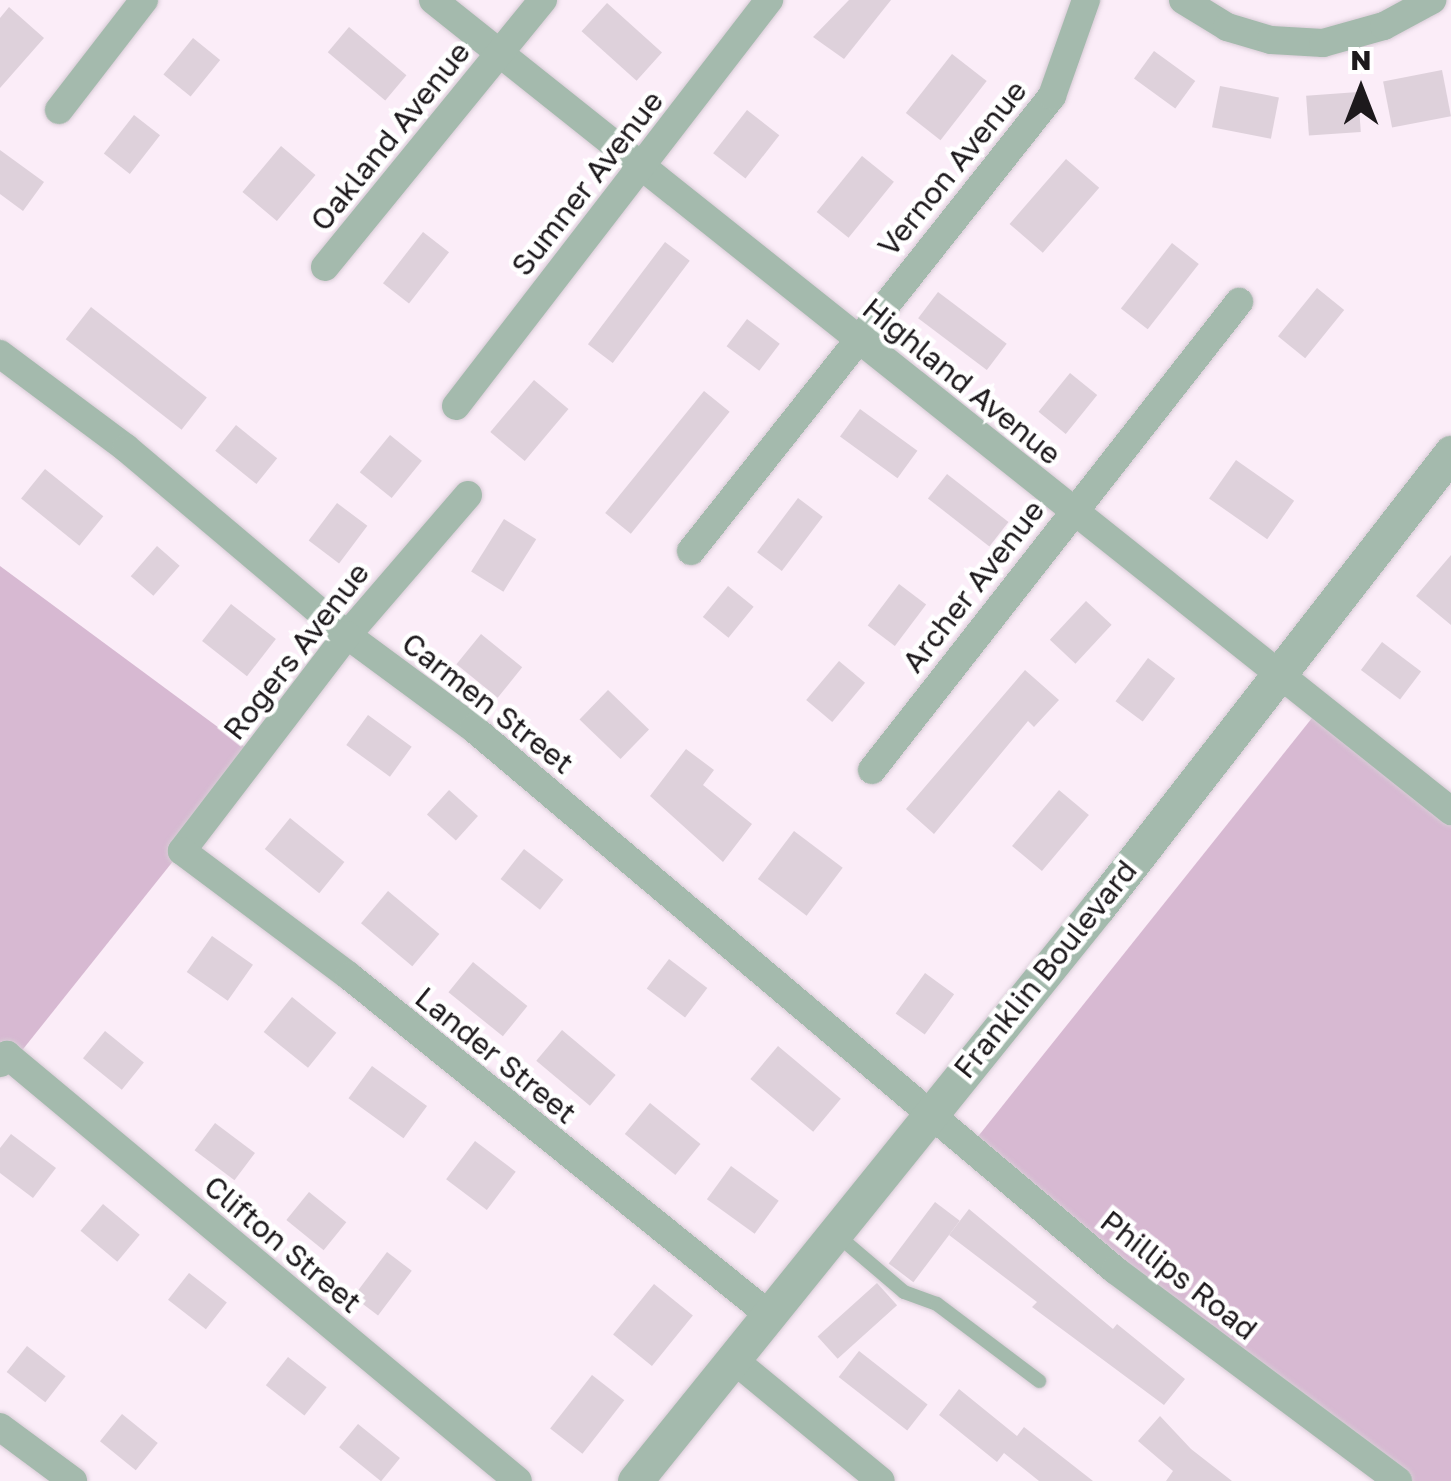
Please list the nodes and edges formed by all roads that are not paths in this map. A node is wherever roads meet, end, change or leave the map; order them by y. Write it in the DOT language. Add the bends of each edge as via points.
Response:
graph roads {
  1 [pos="144,0"];
  2 [pos="433,0"];
  3 [pos="543,0"];
  4 [pos="769,0"];
  5 [pos="1086,0"];
  6 [pos="1183,0"];
  7 [pos="1432,0"];
  8 [pos="500,54"];
  9 [pos="58,110"];
  10 [pos="641,165"];
  11 [pos="325,267"];
  12 [pos="1239,302"];
  13 [pos="857,339"];
  14 [pos="0,354"];
  15 [pos="456,406"];
  16 [pos="1451,453"];
  17 [pos="468,496"];
  18 [pos="1073,511"];
  19 [pos="691,551"];
  20 [pos="347,635"];
  21 [pos="1276,671"];
  22 [pos="872,770"];
  23 [pos="1451,811"];
  24 [pos="182,851"];
  25 [pos="4,1059"];
  26 [pos="928,1112"];
  27 [pos="833,1231"];
  28 [pos="767,1313"];
  29 [pos="734,1360"];
  30 [pos="1039,1381"];
  31 [pos="0,1427"];
  32 [pos="73,1481"];
  33 [pos="518,1481"];
  34 [pos="635,1481"];
  35 [pos="881,1481"];
  36 [pos="1398,1481"];
  1 -- 9 [label="street"];
  2 -- 8 [label="street, Highland Avenue"];
  3 -- 8 [label="street, Oakland Avenue"];
  4 -- 10 [label="street, Sumner Avenue"];
  5 -- 13 [label="street, Vernon Avenue" via="1052,96"];
  6 -- 7 [label="street" via="1227,26 1271,40 1323,43 1384,26"];
  8 -- 10 [label="street, Highland Avenue"];
  8 -- 11 [label="street, Oakland Avenue"];
  10 -- 13 [label="street, Highland Avenue"];
  10 -- 15 [label="street, Sumner Avenue"];
  12 -- 18 [label="street, Archer Avenue"];
  13 -- 18 [label="street, Highland Avenue"];
  13 -- 19 [label="street, Vernon Avenue"];
  14 -- 20 [label="street, Carmen Street" via="126,448"];
  16 -- 21 [label="street, Franklin Boulevard"];
  17 -- 20 [label="street, Rogers Avenue"];
  18 -- 21 [label="street, Highland Avenue"];
  18 -- 22 [label="street, Archer Avenue"];
  20 -- 24 [label="street, Rogers Avenue"];
  20 -- 26 [label="street, Carmen Street" via="473,728"];
  21 -- 23 [label="street, Highland Avenue"];
  21 -- 26 [label="street, Franklin Boulevard" via="1099,906"];
  24 -- 28 [label="street, Lander Street" via="349,976"];
  25 -- 33 [label="street, Clifton Street"];
  26 -- 27 [label="street, Franklin Boulevard"];
  26 -- 36 [label="street, Phillips Road" via="1115,1270"];
  27 -- 28 [label="street, Franklin Boulevard"];
  27 -- 30 [label="lane" via="904,1292 937,1304"];
  28 -- 29 [label="street, Franklin Boulevard"];
  29 -- 34 [label="street, Franklin Boulevard"];
  29 -- 35 [label="street"];
  31 -- 32 [label="street"];
}
